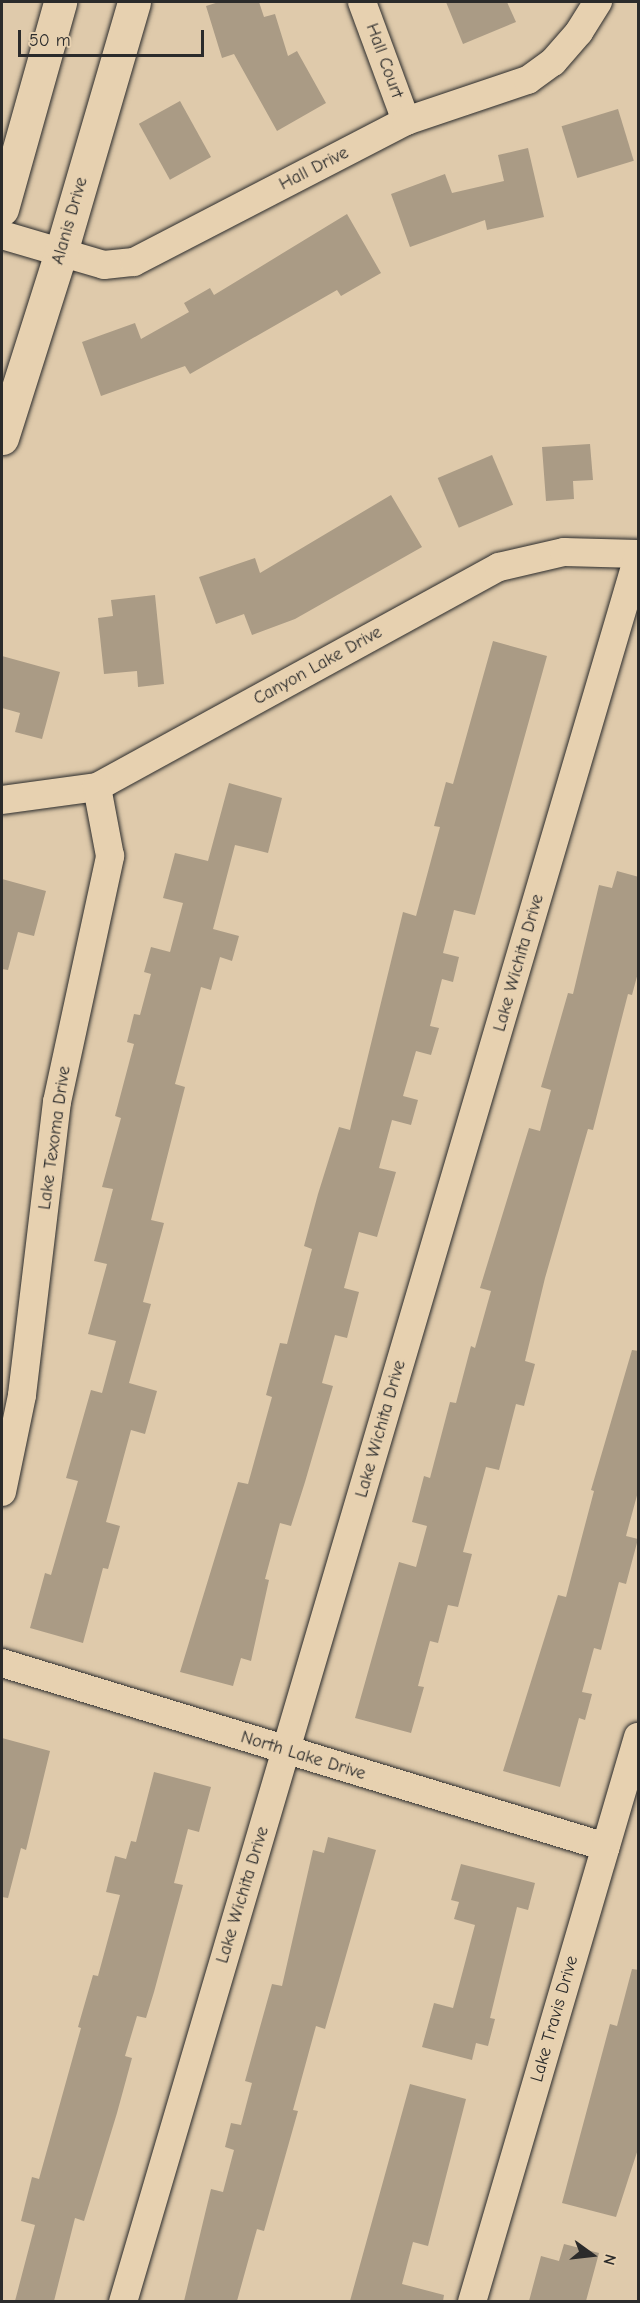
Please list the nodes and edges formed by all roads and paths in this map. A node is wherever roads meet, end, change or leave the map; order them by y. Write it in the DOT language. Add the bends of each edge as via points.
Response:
graph roads {
  1 [pos="60,2"];
  2 [pos="134,2"];
  3 [pos="362,2"];
  4 [pos="598,2"];
  5 [pos="405,121"];
  6 [pos="2,209"];
  7 [pos="2,235"];
  8 [pos="62,252"];
  9 [pos="2,438"];
  10 [pos="639,555"];
  11 [pos="97,787"];
  12 [pos="2,800"];
  13 [pos="2,1492"];
  14 [pos="2,1663"];
  15 [pos="639,1737"];
  16 [pos="286,1750"];
  17 [pos="606,1847"];
  18 [pos="123,2301"];
  19 [pos="472,2301"];
  1 -- 6 [label="main road"];
  2 -- 8 [label="main road, Alanis Drive"];
  3 -- 5 [label="street, Hall Court"];
  4 -- 5 [label="street, Hall Drive" via="553,62 528,80"];
  5 -- 8 [label="street, Hall Drive" via="134,262 104,265"];
  7 -- 8 [label="street, Hall Drive"];
  8 -- 9 [label="main road, Alanis Drive"];
  10 -- 11 [label="street, Canyon Lake Drive" via="564,552 499,567"];
  10 -- 16 [label="street, Lake Wichita Drive"];
  11 -- 12 [label="street, Canyon Lake Drive"];
  11 -- 13 [label="street, Lake Texoma Drive" via="110,856 57,1102 22,1395"];
  14 -- 16 [label="street, North Lake Drive"];
  15 -- 17 [label="street, Lake Travis Drive"];
  16 -- 17 [label="street, North Lake Drive"];
  16 -- 18 [label="street, Lake Wichita Drive"];
  17 -- 19 [label="street, Lake Travis Drive"];
}
